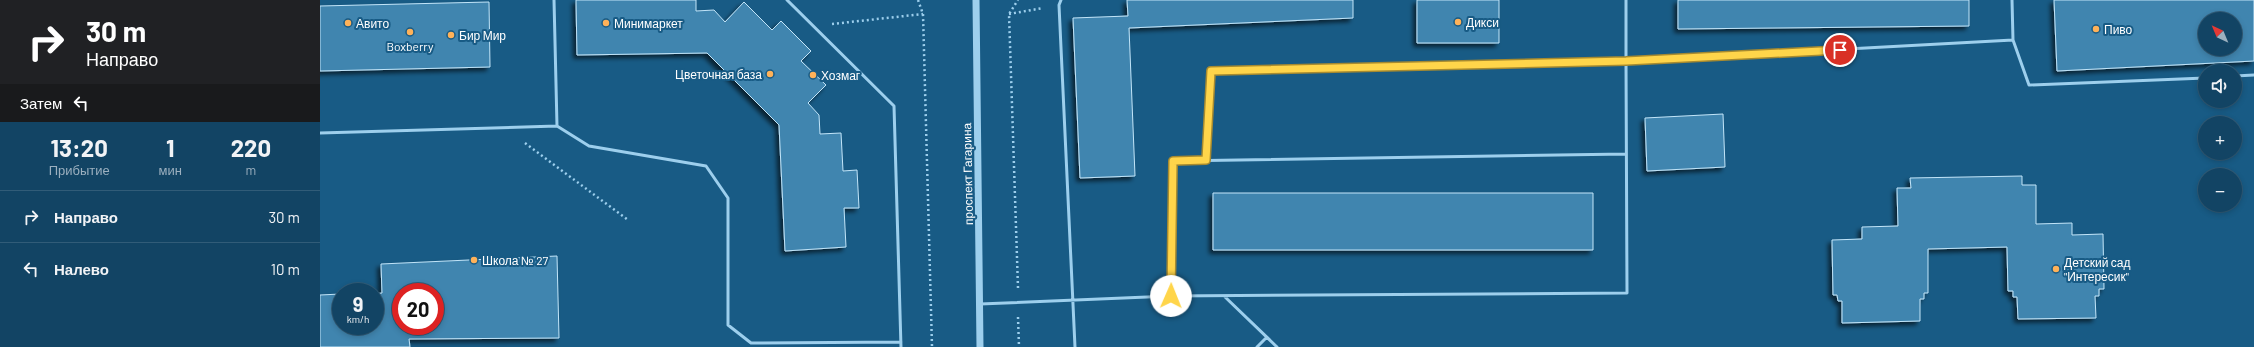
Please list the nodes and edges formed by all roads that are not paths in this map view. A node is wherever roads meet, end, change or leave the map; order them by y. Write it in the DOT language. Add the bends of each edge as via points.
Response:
graph roads {
  1 [pos="554,0"];
  2 [pos="787,0"];
  3 [pos="976,0"];
  4 [pos="1061,0"];
  5 [pos="1626,0"];
  6 [pos="2012,0"];
  7 [pos="2013,40"];
  8 [pos="1626,61"];
  9 [pos="2242,76"];
  10 [pos="2254,76"];
  11 [pos="2198,78"];
  12 [pos="557,126"];
  13 [pos="320,133"];
  14 [pos="1626,154"];
  15 [pos="1206,160"];
  16 [pos="1171,296"];
  17 [pos="1224,296"];
  18 [pos="1072,301"];
  19 [pos="980,304"];
  20 [pos="1267,337"];
  21 [pos="901,342"];
  22 [pos="901,347"];
  23 [pos="980,347"];
  24 [pos="1074,347"];
  25 [pos="1257,347"];
  26 [pos="1277,347"];
  1 -- 12 [label="lane"];
  2 -- 21 [label="lane" via="894,106"];
  3 -- 19 [label="street, проспект Гагарина"];
  4 -- 18 [label="lane" via="1059,5"];
  5 -- 8 [label="lane"];
  6 -- 7 [label="lane"];
  7 -- 8 [label="lane"];
  7 -- 11 [label="lane" via="2029,85"];
  8 -- 14 [label="lane"];
  8 -- 15 [label="lane" via="1211,71"];
  9 -- 10 [label="lane"];
  12 -- 13 [label="lane"];
  12 -- 21 [label="lane" via="589,146 706,166 728,198 728,325 751,343"];
  14 -- 15 [label="lane"];
  14 -- 17 [label="lane" via="1627,293"];
  15 -- 16 [label="lane" via="1173,161"];
  16 -- 17 [label="lane"];
  16 -- 18 [label="lane"];
  17 -- 20 [label="lane"];
  18 -- 19 [label="lane"];
  18 -- 24 [label="lane"];
  19 -- 23 [label="street, проспект Гагарина"];
  20 -- 25 [label="lane"];
  20 -- 26 [label="lane"];
  21 -- 22 [label="lane"];
}
